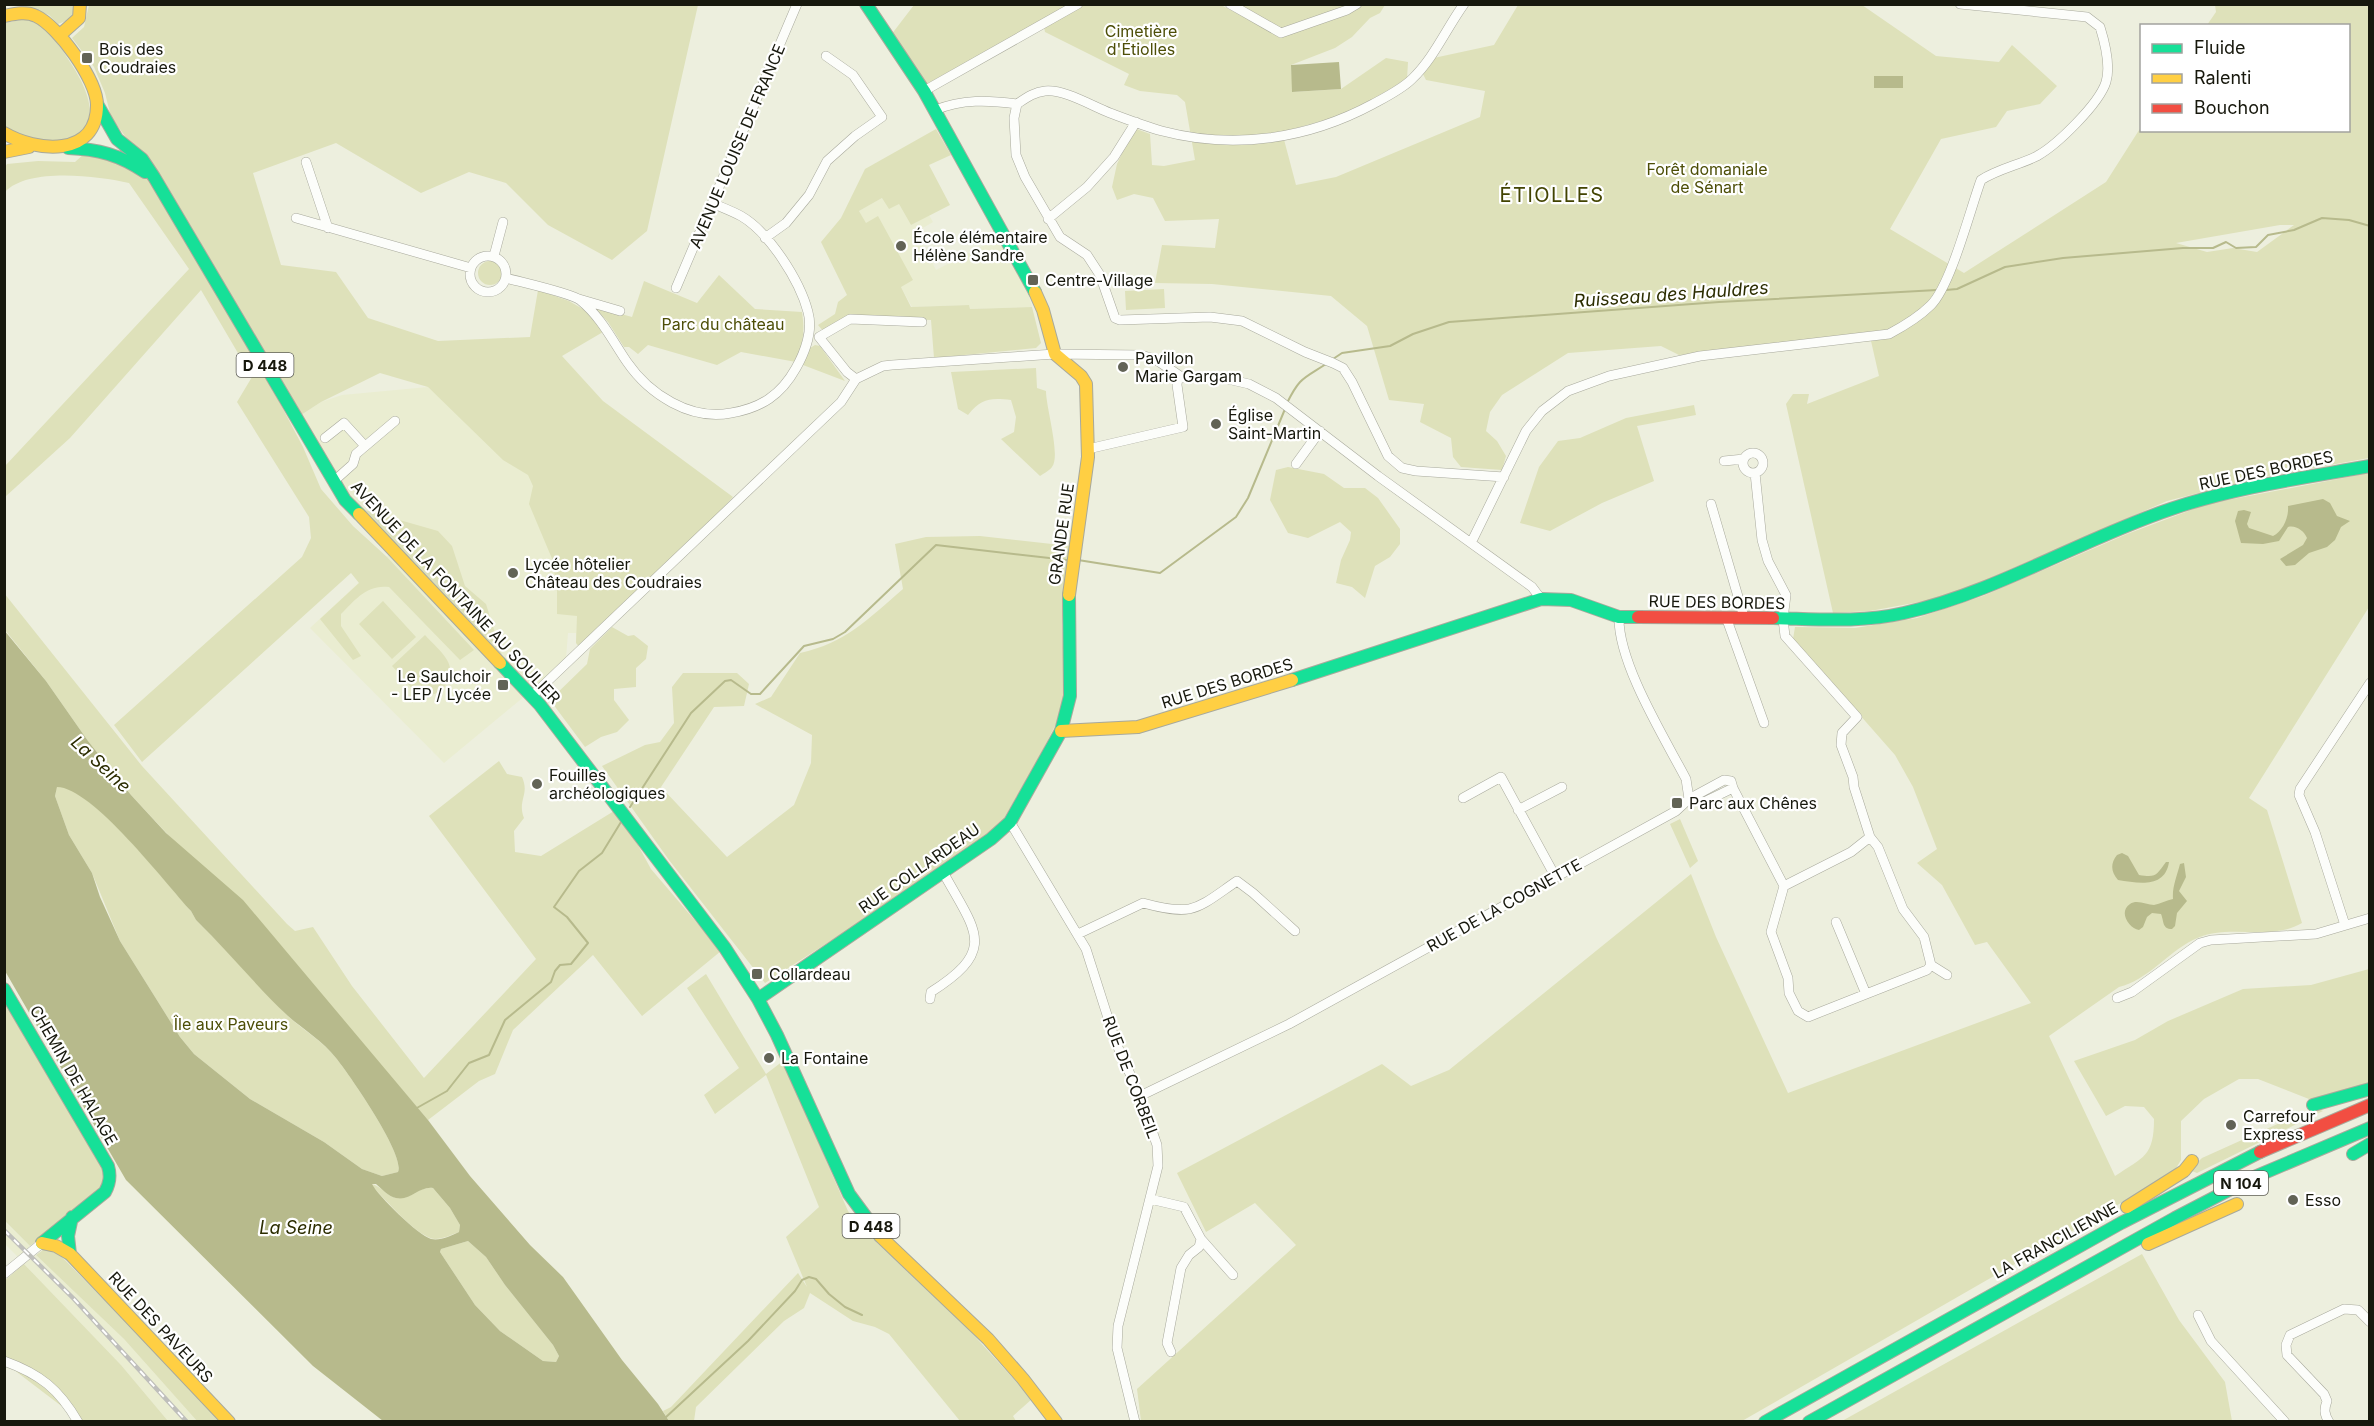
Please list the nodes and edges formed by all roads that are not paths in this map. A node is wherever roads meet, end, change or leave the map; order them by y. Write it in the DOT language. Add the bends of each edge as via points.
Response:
graph roads {
  1 [pos="13,4"];
  2 [pos="80,4"];
  3 [pos="797,4"];
  4 [pos="866,4"];
  5 [pos="1078,4"];
  6 [pos="1230,4"];
  7 [pos="1357,4"];
  8 [pos="1464,4"];
  9 [pos="1960,4"];
  10 [pos="24,13"];
  11 [pos="4,16"];
  12 [pos="60,35"];
  13 [pos="826,56"];
  14 [pos="924,91"];
  15 [pos="97,104"];
  16 [pos="1017,104"];
  17 [pos="935,110"];
  18 [pos="1136,122"];
  19 [pos="4,133"];
  20 [pos="29,147"];
  21 [pos="63,147"];
  22 [pos="4,152"];
  23 [pos="306,162"];
  24 [pos="168,201"];
  25 [pos="712,203"];
  26 [pos="296,218"];
  27 [pos="1048,219"];
  28 [pos="503,222"];
  29 [pos="328,228"];
  30 [pos="765,238"];
  31 [pos="494,256"];
  32 [pos="471,268"];
  33 [pos="506,278"];
  34 [pos="676,288"];
  35 [pos="579,299"];
  36 [pos="620,311"];
  37 [pos="922,322"];
  38 [pos="809,336"];
  39 [pos="819,337"];
  40 [pos="1055,354"];
  41 [pos="1178,376"];
  42 [pos="856,379"];
  43 [pos="395,421"];
  44 [pos="1320,431"];
  45 [pos="325,438"];
  46 [pos="364,446"];
  47 [pos="1088,449"];
  48 [pos="1744,459"];
  49 [pos="1724,461"];
  50 [pos="1296,464"];
  51 [pos="2370,466"];
  52 [pos="1755,473"];
  53 [pos="1504,477"];
  54 [pos="334,481"];
  55 [pos="1711,504"];
  56 [pos="1471,543"];
  57 [pos="1541,599"];
  58 [pos="1619,617"];
  59 [pos="1726,617"];
  60 [pos="1744,617"];
  61 [pos="1783,619"];
  62 [pos="2370,683"];
  63 [pos="532,696"];
  64 [pos="1764,723"];
  65 [pos="1062,731"];
  66 [pos="1562,787"];
  67 [pos="1463,798"];
  68 [pos="1689,799"];
  69 [pos="1518,810"];
  70 [pos="1010,822"];
  71 [pos="1870,837"];
  72 [pos="944,872"];
  73 [pos="1555,876"];
  74 [pos="1784,886"];
  75 [pos="2370,918"];
  76 [pos="1836,922"];
  77 [pos="2345,925"];
  78 [pos="1295,931"];
  79 [pos="1078,934"];
  80 [pos="1931,965"];
  81 [pos="1947,975"];
  82 [pos="4,989"];
  83 [pos="1866,994"];
  84 [pos="2117,998"];
  85 [pos="758,999"];
  86 [pos="930,999"];
  87 [pos="2370,1089"];
  88 [pos="1140,1096"];
  89 [pos="2313,1105"];
  90 [pos="2370,1105"];
  91 [pos="2370,1128"];
  92 [pos="2370,1144"];
  93 [pos="2353,1154"];
  94 [pos="2192,1161"];
  95 [pos="1150,1199"];
  96 [pos="2237,1204"];
  97 [pos="72,1217"];
  98 [pos="2115,1226"];
  99 [pos="1201,1239"];
  100 [pos="42,1243"];
  101 [pos="2118,1250"];
  102 [pos="70,1254"];
  103 [pos="4,1274"];
  104 [pos="1233,1275"];
  105 [pos="2199,1315"];
  106 [pos="2370,1322"];
  107 [pos="1171,1352"];
  108 [pos="4,1361"];
  109 [pos="78,1422"];
  110 [pos="229,1422"];
  111 [pos="1056,1422"];
  112 [pos="1135,1422"];
  113 [pos="1765,1422"];
  114 [pos="1809,1422"];
  115 [pos="2285,1422"];
  116 [pos="2329,1422"];
  1 -- 10 [label="main road, AVENUE DE LA FONTAINE AU SOULIER"];
  2 -- 12 [label="main road" via="79,18"];
  3 -- 25 [label="street, AVENUE LOUISE DE FRANCE"];
  4 -- 14 [label="main road"];
  5 -- 14 [label="street"];
  6 -- 7 [label="street" via="1281,33"];
  8 -- 18 [label="street" via="1411,80 1353,115 1323,127 1284,137 1244,140 1199,138"];
  9 -- 53 [label="street" via="2087,17 2100,27 2108,69 2105,84 2074,127 2038,155 1981,180 1942,290 1932,305 1889,334 1700,356 1609,376 1568,391 1542,411 1526,431"];
  10 -- 11 [label="main road"];
  10 -- 12 [label="main road, AVENUE DE LA FONTAINE AU SOULIER" via="38,16"];
  12 -- 15 [label="main road, AVENUE DE LA FONTAINE AU SOULIER" via="94,90"];
  13 -- 30 [label="street" via="853,75 882,117 827,161 809,195 786,223"];
  14 -- 17 [label="main road"];
  15 -- 21 [label="main road" via="81,139"];
  15 -- 24 [label="main road, AVENUE DE LA FONTAINE AU SOULIER / D 448" via="117,139 142,159"];
  16 -- 17 [label="street" via="972,100"];
  16 -- 18 [label="street" via="1031,94 1047,91"];
  16 -- 27 [label="street" via="1016,155"];
  17 -- 40 [label="main road" via="1030,280 1043,309"];
  18 -- 27 [label="street" via="1114,157 1087,187"];
  19 -- 20 [label="main road"];
  20 -- 21 [label="main road, AVENUE DE LA FONTAINE AU SOULIER"];
  20 -- 22 [label="main road, AVENUE DE LA FONTAINE AU SOULIER"];
  21 -- 24 [label="main road, AVENUE DE LA FONTAINE AU SOULIER / D 448" via="109,151 127,159 147,174"];
  23 -- 29 [label="street"];
  24 -- 54 [label="main road, AVENUE DE LA FONTAINE AU SOULIER / D 448"];
  25 -- 30 [label="street" via="742,217"];
  25 -- 34 [label="street, AVENUE LOUISE DE FRANCE"];
  26 -- 29 [label="street"];
  27 -- 53 [label="street" via="1060,237 1087,255 1100,275 1115,318 1210,317 1242,321 1343,368 1388,456 1402,468"];
  28 -- 31 [label="street"];
  29 -- 32 [label="street"];
  30 -- 38 [label="street" via="793,275 808,313"];
  31 -- 32 [label="street" via="480,258"];
  31 -- 33 [label="street" via="505,267"];
  32 -- 33 [label="street" via="472,282 483,291 498,289"];
  33 -- 35 [label="street"];
  35 -- 36 [label="street"];
  35 -- 38 [label="street" via="657,394 691,412 730,414 767,402 790,378"];
  37 -- 39 [label="street" via="850,319"];
  38 -- 39 [label="street"];
  39 -- 42 [label="street"];
  40 -- 41 [label="street" via="1149,356"];
  40 -- 42 [label="street" via="883,366"];
  40 -- 47 [label="main road, GRANDE RUE" via="1086,384"];
  41 -- 44 [label="street" via="1223,378 1249,384 1276,398"];
  41 -- 47 [label="street" via="1183,427"];
  42 -- 63 [label="street" via="841,402"];
  43 -- 46 [label="street"];
  44 -- 50 [label="street"];
  44 -- 56 [label="street"];
  45 -- 46 [label="street" via="344,423"];
  46 -- 54 [label="street" via="353,464"];
  47 -- 65 [label="main road, GRANDE RUE" via="1070,579 1070,696"];
  48 -- 49 [label="street"];
  48 -- 52 [label="street" via="1744,469"];
  48 -- 52 [label="street" via="1752,453 1761,457 1762,468"];
  51 -- 61 [label="main road, RUE DES BORDES" via="2233,490 2169,509 1904,613 1854,620"];
  52 -- 61 [label="street" via="1762,540 1786,595"];
  53 -- 56 [label="street"];
  54 -- 63 [label="main road, AVENUE DE LA FONTAINE AU SOULIER / D 448" via="367,524"];
  55 -- 60 [label="street"];
  56 -- 57 [label="street" via="1532,587"];
  57 -- 58 [label="main road, RUE DES BORDES" via="1570,600"];
  57 -- 65 [label="main road, RUE DES BORDES" via="1149,724"];
  58 -- 59 [label="main road, RUE DES BORDES"];
  58 -- 68 [label="street" via="1621,643 1630,667 1686,779"];
  59 -- 60 [label="main road, RUE DES BORDES"];
  59 -- 64 [label="street"];
  60 -- 61 [label="main road, RUE DES BORDES"];
  61 -- 71 [label="street" via="1785,636 1857,717 1842,733 1841,745"];
  62 -- 77 [label="street" via="2299,795"];
  63 -- 85 [label="main road, AVENUE DE LA FONTAINE AU SOULIER / D 448" via="725,948"];
  65 -- 70 [label="main road, RUE COLLARDEAU"];
  66 -- 69 [label="street"];
  67 -- 69 [label="street" via="1501,777"];
  68 -- 73 [label="street, RUE DE LA COGNETTE" via="1676,811"];
  68 -- 74 [label="street" via="1704,801 1733,789"];
  69 -- 73 [label="street"];
  70 -- 72 [label="main road, RUE COLLARDEAU"];
  70 -- 79 [label="street, RUE DE CORBEIL"];
  71 -- 74 [label="street" via="1851,852"];
  71 -- 80 [label="street" via="1878,847 1903,909 1924,937"];
  72 -- 85 [label="main road, RUE COLLARDEAU"];
  72 -- 86 [label="street" via="975,933 975,952 966,966 931,992"];
  73 -- 88 [label="street, RUE DE LA COGNETTE" via="1289,1024"];
  74 -- 83 [label="street" via="1771,932 1798,1011 1808,1017"];
  75 -- 77 [label="street"];
  76 -- 83 [label="street"];
  77 -- 84 [label="street" via="2316,934 2200,943 2132,992"];
  78 -- 79 [label="street" via="1238,882 1187,911 1143,903"];
  79 -- 88 [label="street, RUE DE CORBEIL" via="1116,1043"];
  80 -- 81 [label="street"];
  80 -- 83 [label="street"];
  82 -- 97 [label="main road, CHEMIN DE HALAGE" via="108,1166 110,1180 105,1192"];
  85 -- 111 [label="main road, AVENUE DE LA FONTAINE AU SOULIER / D 448" via="855,1204 868,1223 1005,1358"];
  87 -- 89 [label="main road"];
  88 -- 95 [label="street, RUE DE CORBEIL" via="1157,1145 1158,1166"];
  90 -- 98 [label="main road, LA FRANCILIENNE / N 104" via="2239,1160"];
  91 -- 101 [label="main road, N 104" via="2252,1178"];
  92 -- 93 [label="main road"];
  94 -- 98 [label="main road" via="2184,1171 2126,1208"];
  95 -- 99 [label="street" via="1184,1207"];
  95 -- 112 [label="street, RUE DE CORBEIL" via="1118,1326 1117,1348"];
  96 -- 101 [label="main road" via="2143,1247"];
  97 -- 100 [label="main road"];
  97 -- 102 [label="main road"];
  98 -- 113 [label="main road, LA FRANCILIENNE / N 104"];
  99 -- 104 [label="street"];
  99 -- 107 [label="street" via="1181,1268 1167,1343"];
  100 -- 102 [label="main road"];
  100 -- 103 [label="street"];
  101 -- 114 [label="main road, N 104"];
  102 -- 110 [label="main road, RUE DES PAVEURS"];
  105 -- 115 [label="street" via="2211,1341"];
  106 -- 116 [label="street" via="2358,1310 2344,1309 2290,1335 2287,1355 2324,1394"];
  108 -- 109 [label="street" via="49,1384 67,1401"];
}
